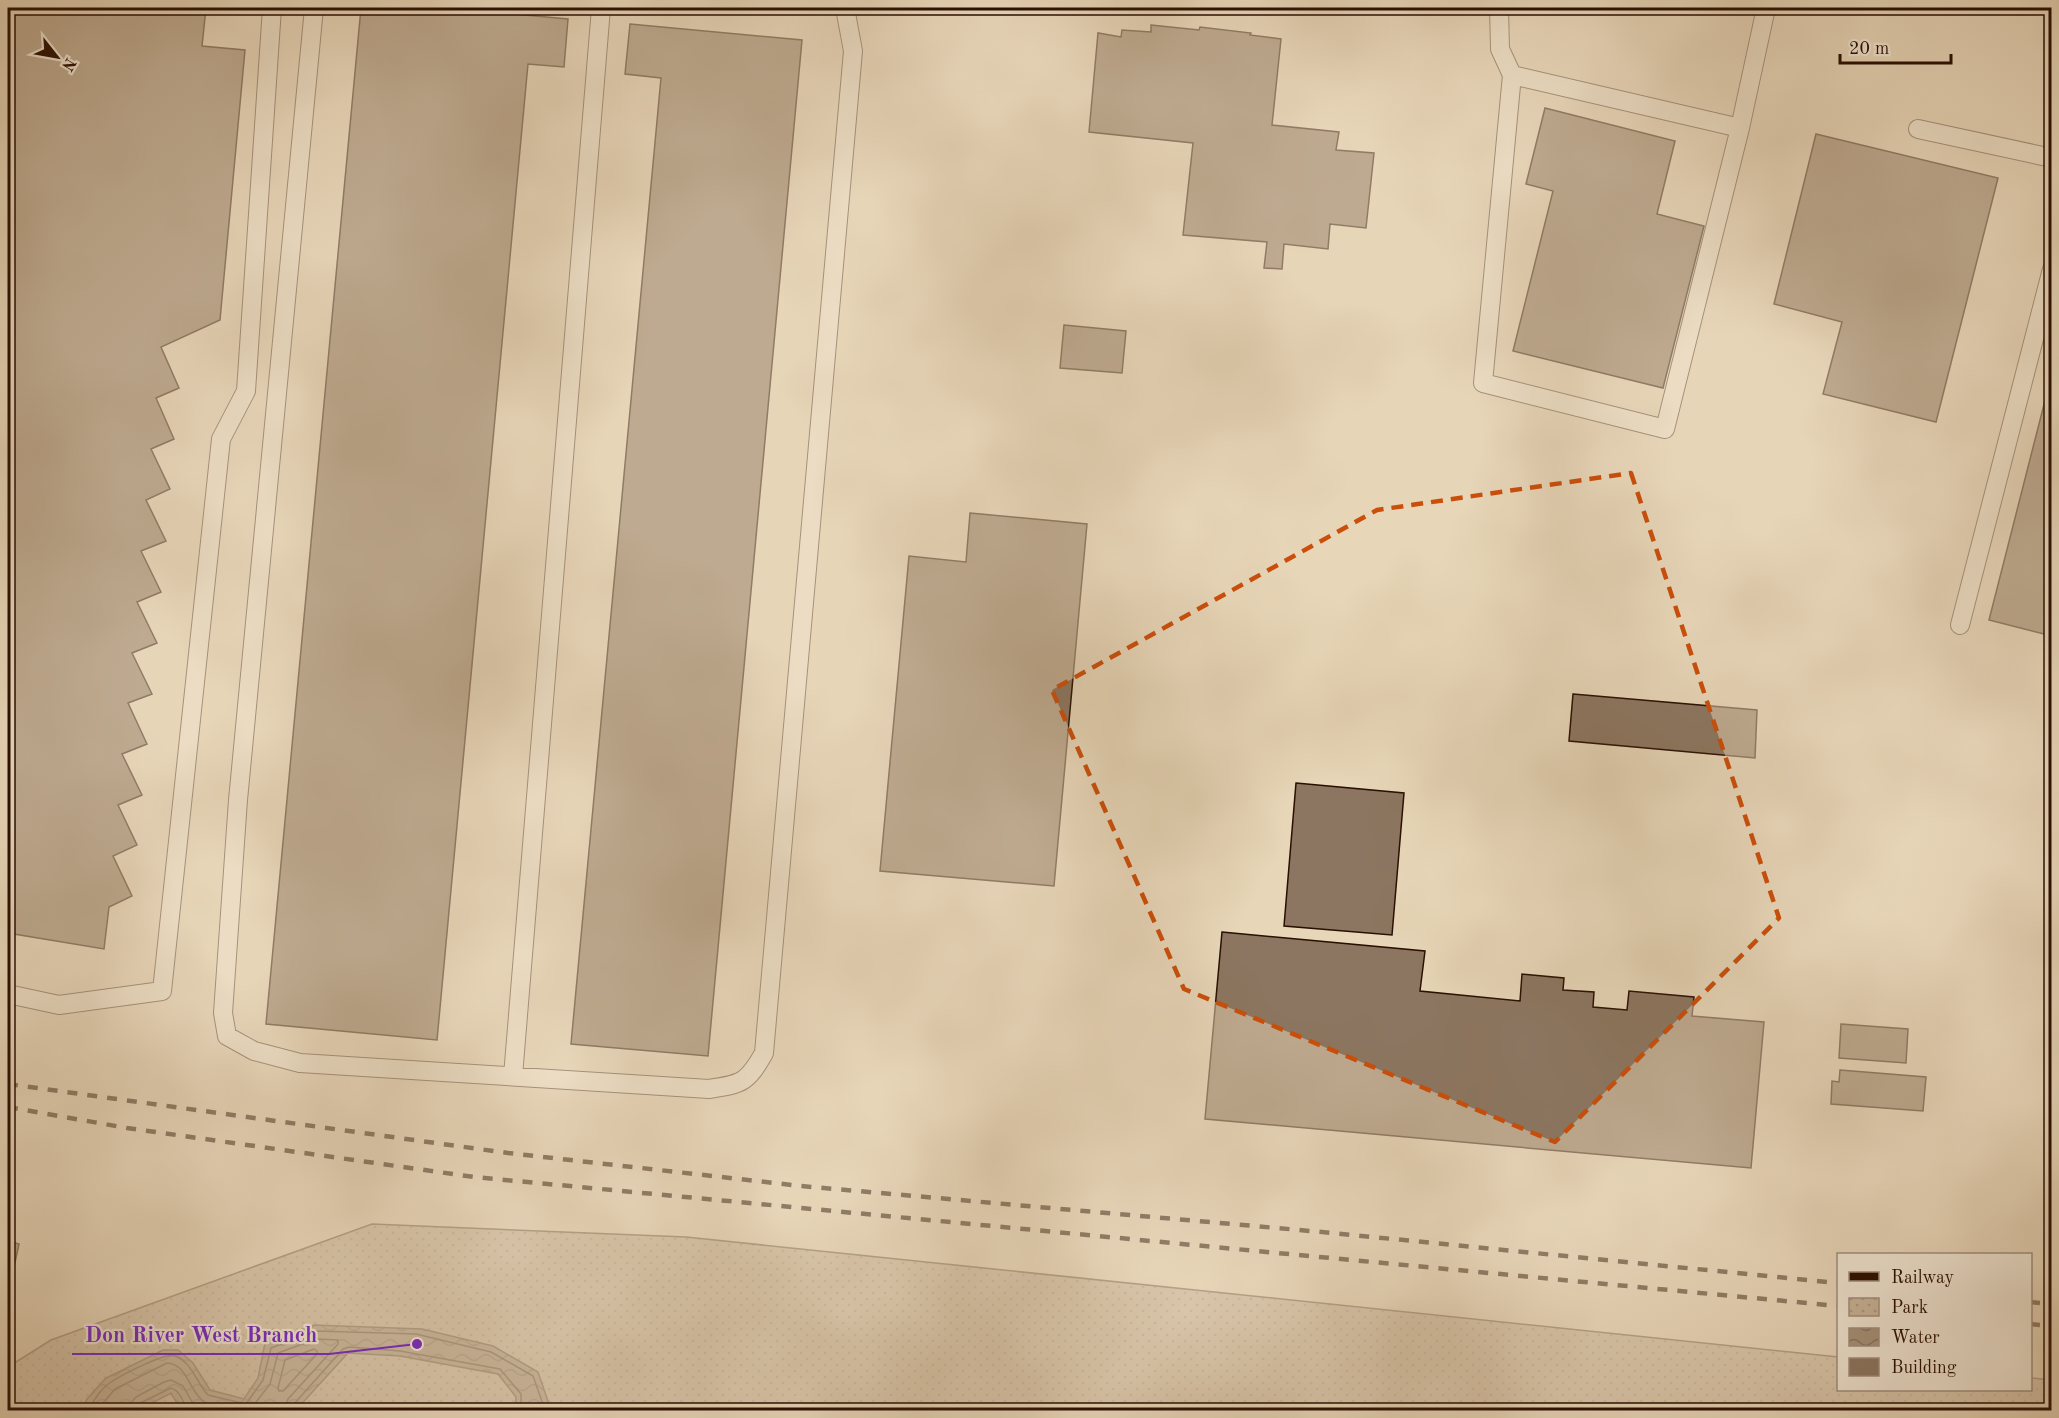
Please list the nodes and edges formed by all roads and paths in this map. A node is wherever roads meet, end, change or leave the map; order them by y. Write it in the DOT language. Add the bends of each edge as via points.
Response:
graph roads {
  1 [pos="272,8"];
  2 [pos="314,8"];
  3 [pos="601,8"];
  4 [pos="845,8"];
  5 [pos="1499,8"];
  6 [pos="1766,8"];
  7 [pos="1512,75"];
  8 [pos="1740,128"];
  9 [pos="1918,129"];
  10 [pos="2052,158"];
  11 [pos="2052,269"];
  12 [pos="1960,625"];
  13 [pos="8,994"];
  14 [pos="513,1076"];
  1 -- 13 [label="lane" via="246,391 221,439 162,991 59,1005"];
  2 -- 14 [label="lane" via="238,800 223,1013 227,1036 254,1051 300,1063"];
  3 -- 14 [label="lane"];
  4 -- 14 [label="lane" via="853,51 764,1053 752,1075 733,1086 709,1089"];
  5 -- 7 [label="lane" via="1500,49"];
  6 -- 8 [label="lane"];
  7 -- 8 [label="lane"];
  7 -- 8 [label="lane" via="1483,383 1665,429"];
  9 -- 10 [label="lane"];
  11 -- 12 [label="lane"];
}
